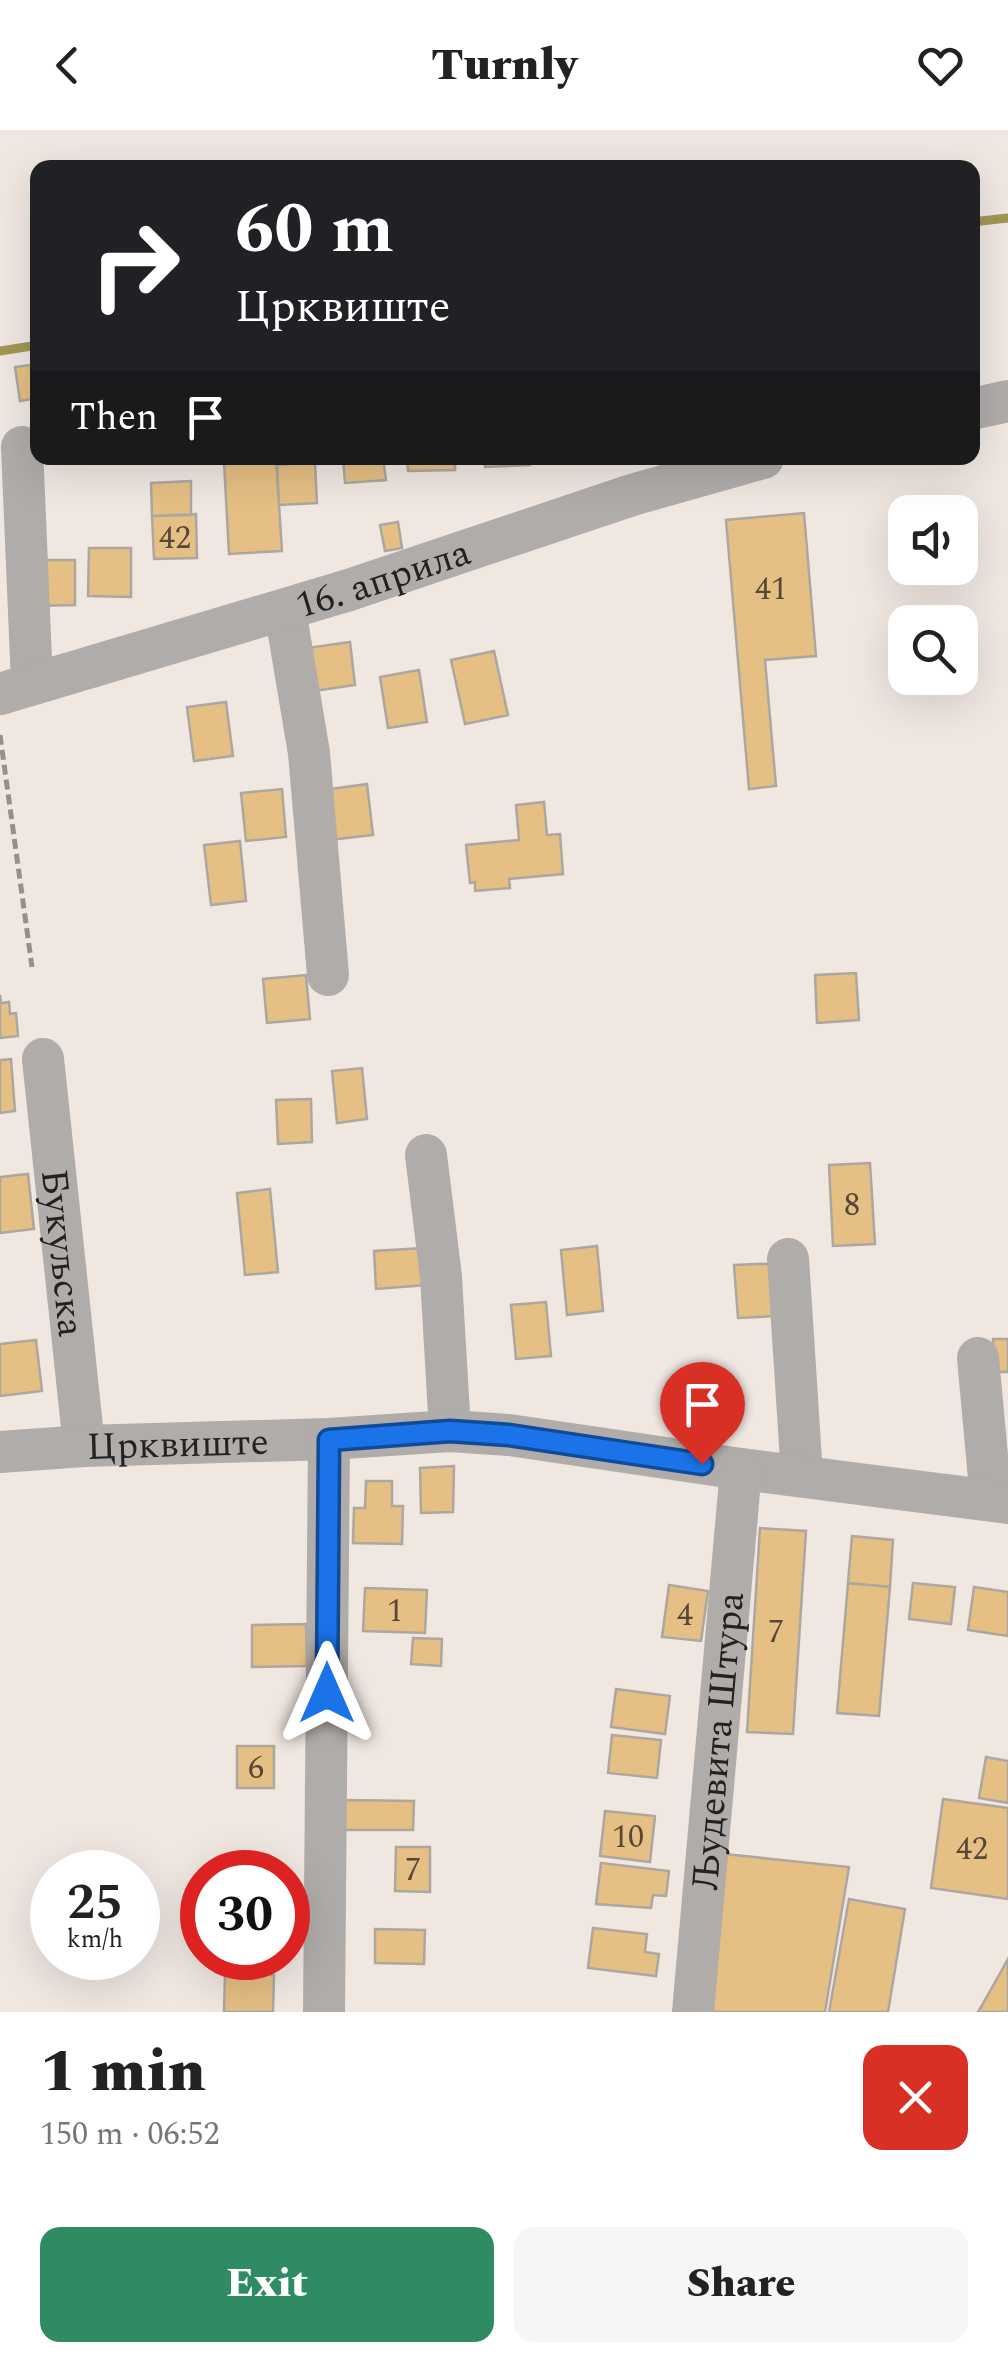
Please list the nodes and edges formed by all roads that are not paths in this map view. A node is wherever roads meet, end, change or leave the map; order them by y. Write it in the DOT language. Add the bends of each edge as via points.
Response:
graph roads {
  1 [pos="1008,401"];
  2 [pos="980,407"];
  3 [pos="22,447"];
  4 [pos="737,465"];
  5 [pos="285,610"];
  6 [pos="16,688"];
  7 [pos="328,975"];
  8 [pos="43,1059"];
  9 [pos="426,1155"];
  10 [pos="788,1258"];
  11 [pos="978,1358"];
  12 [pos="450,1431"];
  13 [pos="329,1440"];
  14 [pos="84,1446"];
  15 [pos="0,1452"];
  16 [pos="741,1469"];
  17 [pos="802,1476"];
  18 [pos="999,1501"];
  19 [pos="324,2012"];
  20 [pos="694,2012"];
  1 -- 2 [label="street"];
  3 -- 6 [label="street"];
  4 -- 5 [label="street, 16. априла"];
  5 -- 6 [label="street, 16. априла"];
  5 -- 7 [label="street" via="309,754"];
  8 -- 14 [label="street, Букуљска"];
  9 -- 12 [label="street"];
  10 -- 17 [label="street"];
  11 -- 18 [label="street"];
  12 -- 13 [label="street, Црквиште"];
  12 -- 16 [label="street, Црквиште"];
  13 -- 14 [label="street, Црквиште"];
  13 -- 19 [label="street"];
  14 -- 15 [label="street, Црквиште"];
  16 -- 17 [label="street, Црквиште"];
  16 -- 20 [label="street, Људевита Штура"];
  17 -- 18 [label="street, Црквиште"];
}
